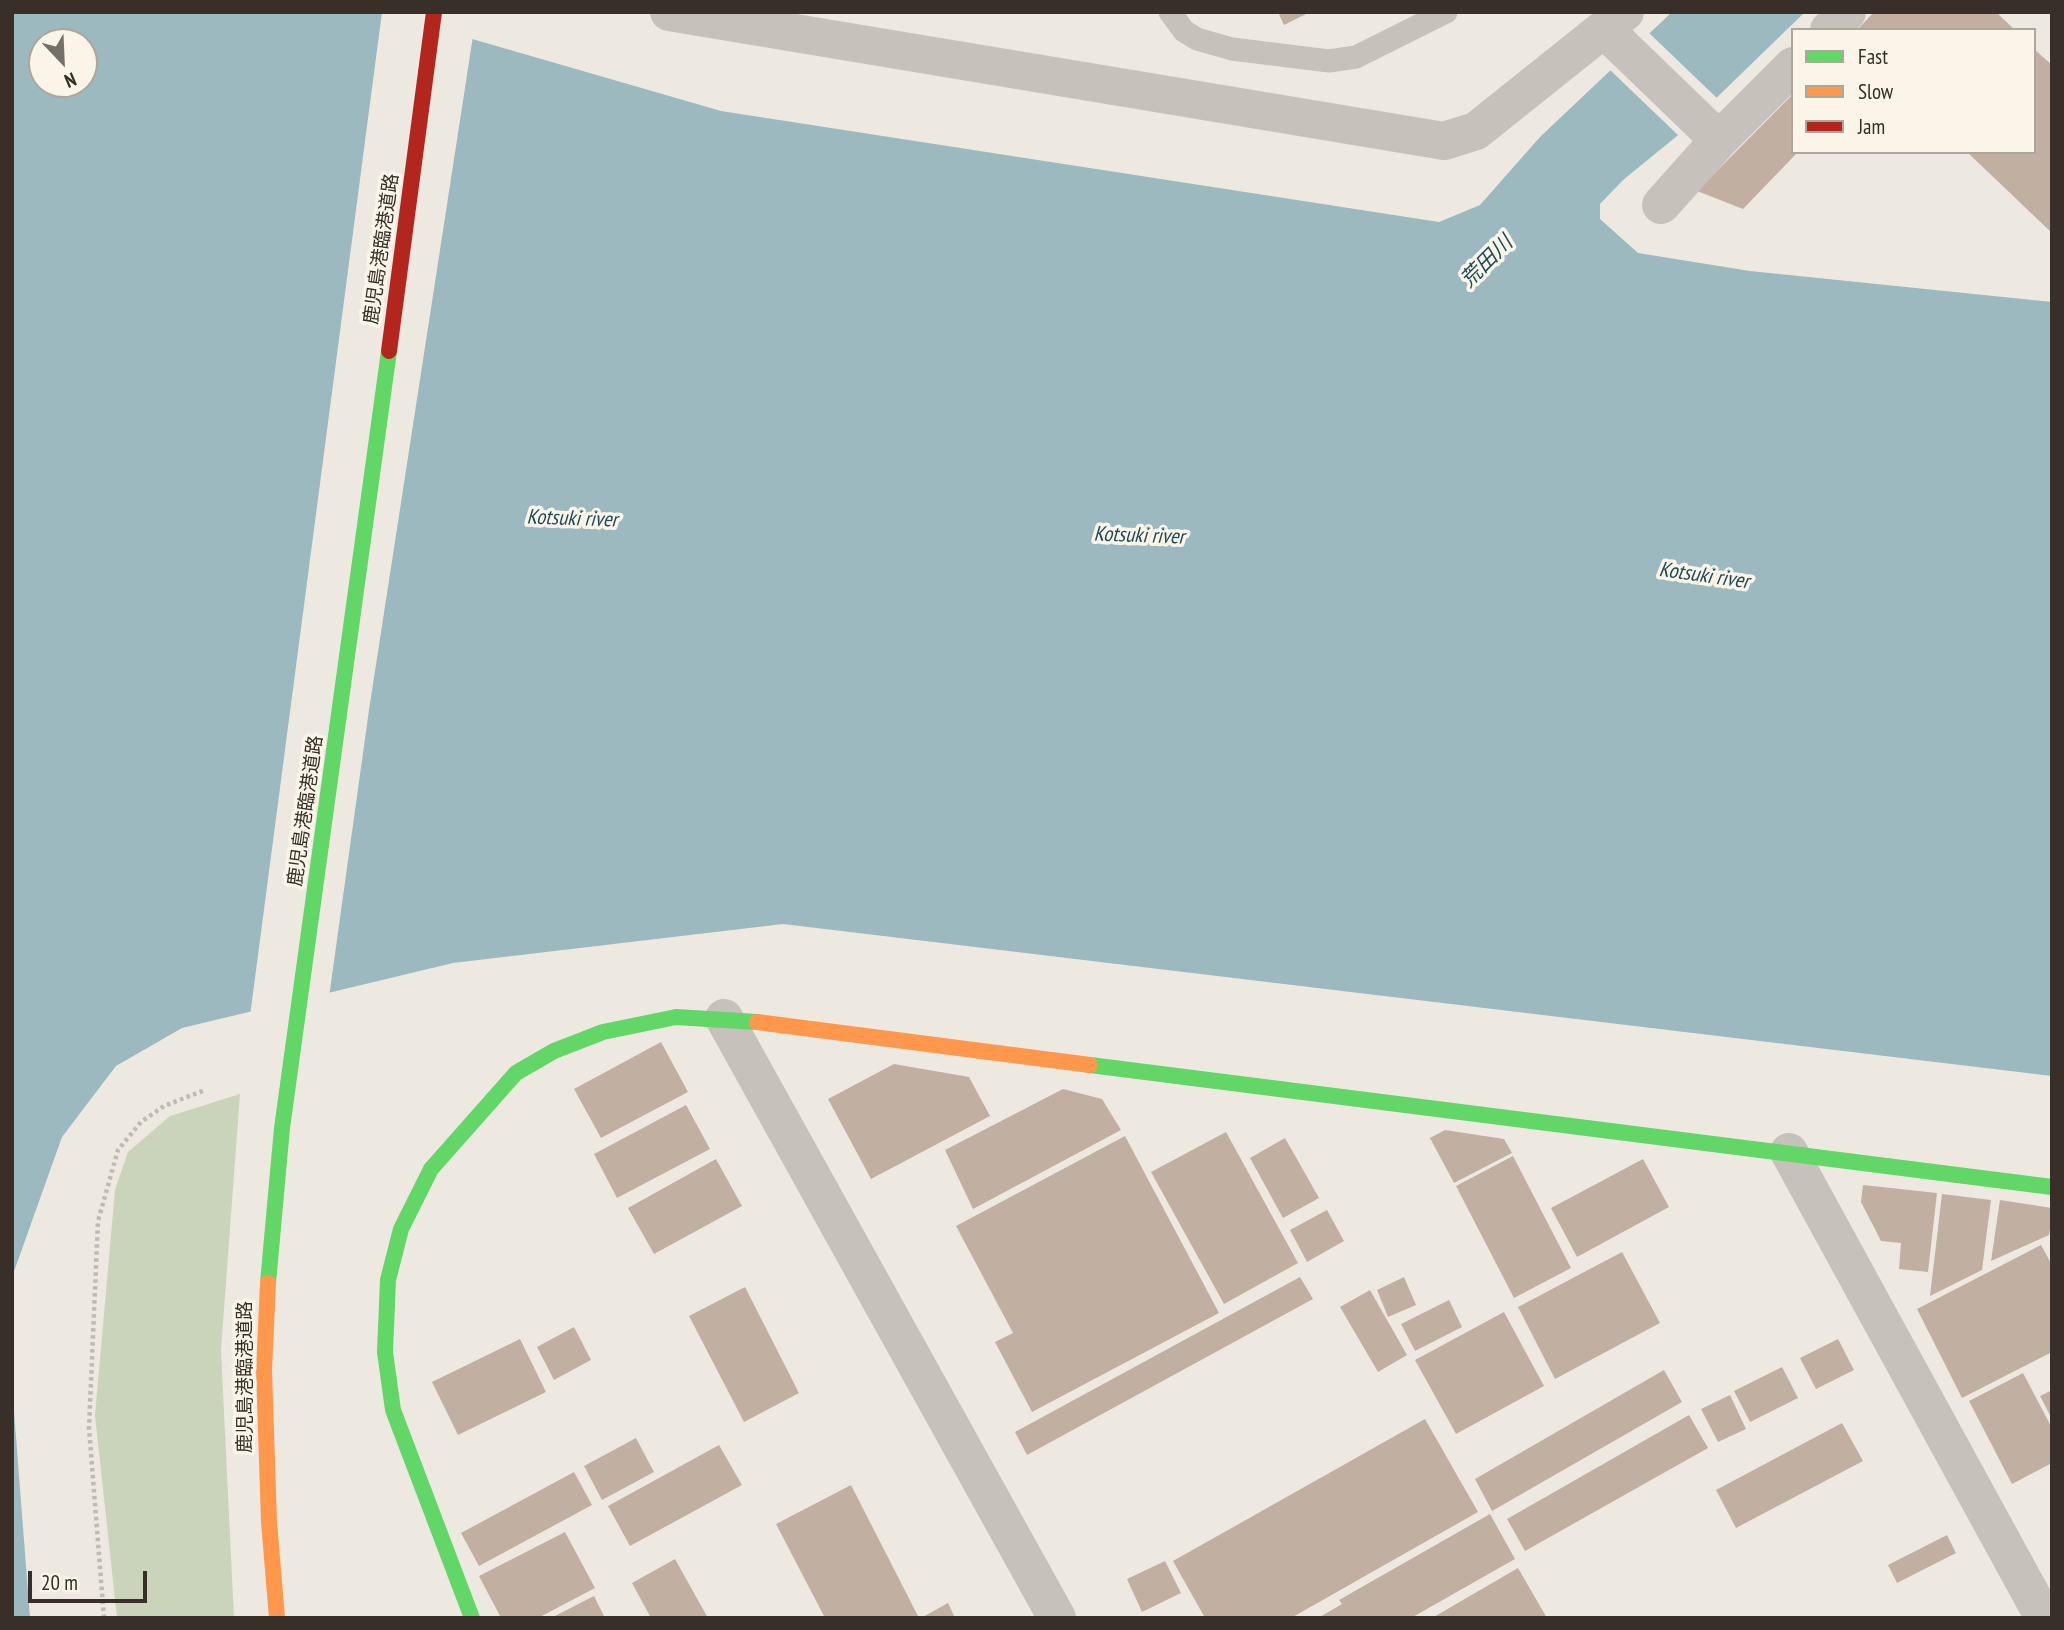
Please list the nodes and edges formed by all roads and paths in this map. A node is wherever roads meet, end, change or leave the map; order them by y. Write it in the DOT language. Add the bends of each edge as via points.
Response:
graph roads {
  1 [pos="434,12"];
  2 [pos="669,12"];
  3 [pos="1170,12"];
  4 [pos="1446,12"];
  5 [pos="1847,12"];
  6 [pos="1831,28"];
  7 [pos="1616,29"];
  8 [pos="1791,68"];
  9 [pos="1713,134"];
  10 [pos="1661,205"];
  11 [pos="723,1018"];
  12 [pos="205,1090"];
  13 [pos="1789,1152"];
  14 [pos="2052,1187"];
  15 [pos="104,1618"];
  16 [pos="276,1618"];
  17 [pos="472,1618"];
  18 [pos="1057,1618"];
  19 [pos="2044,1618"];
  1 -- 16 [label="street, 鹿児島港臨港道路" via="269,1251 264,1370"];
  2 -- 7 [label="street" via="1444,141 1476,131"];
  3 -- 4 [label="lane" via="1184,31 1197,39 1232,49 1329,61 1356,58"];
  5 -- 6 [label="street"];
  7 -- 9 [label="street"];
  8 -- 9 [label="street"];
  9 -- 10 [label="street"];
  11 -- 13 [label="street"];
  11 -- 17 [label="street" via="676,1017 603,1032 554,1051 516,1073 431,1169 401,1229 388,1280 385,1352 393,1410"];
  11 -- 18 [label="street"];
  12 -- 15 [label="path" via="141,1122 118,1150 97,1221 89,1428"];
  13 -- 14 [label="street"];
  13 -- 19 [label="street"];
}
